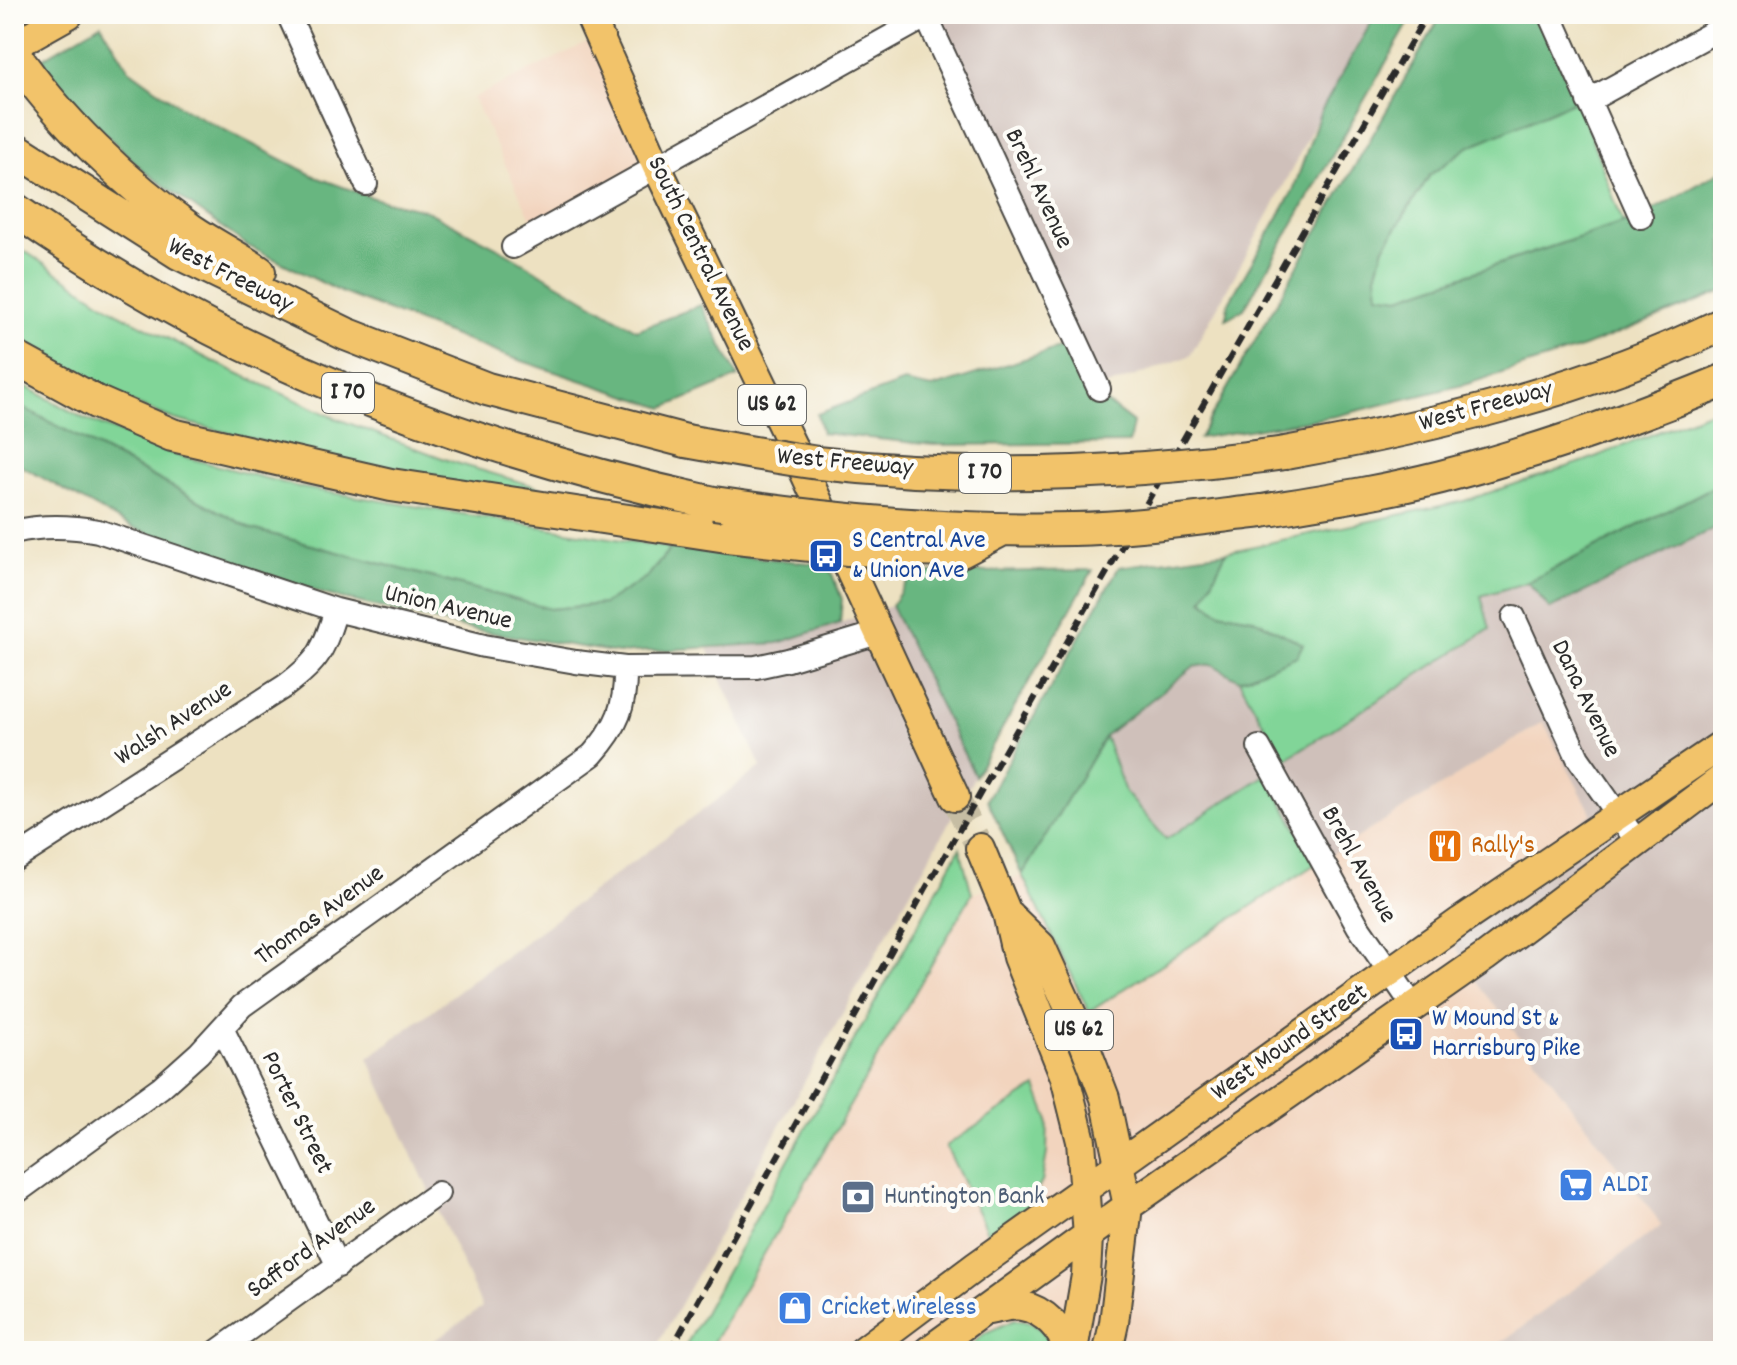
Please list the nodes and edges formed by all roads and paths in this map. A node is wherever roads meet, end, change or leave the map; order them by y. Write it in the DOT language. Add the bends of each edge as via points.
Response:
graph roads {
  1 [pos="69,14"];
  2 [pos="288,14"];
  3 [pos="589,14"];
  4 [pos="1550,14"];
  5 [pos="928,15"];
  6 [pos="1723,27"];
  7 [pos="14,45"];
  8 [pos="14,54"];
  9 [pos="1588,101"];
  10 [pos="14,148"];
  11 [pos="657,167"];
  12 [pos="366,184"];
  13 [pos="14,209"];
  14 [pos="1641,217"];
  15 [pos="513,247"];
  16 [pos="1723,324"];
  17 [pos="346,334"];
  18 [pos="14,357"];
  19 [pos="1723,381"];
  20 [pos="1099,389"];
  21 [pos="1002,529"];
  22 [pos="14,532"];
  23 [pos="336,610"];
  24 [pos="1514,617"];
  25 [pos="878,633"];
  26 [pos="625,668"];
  27 [pos="1723,744"];
  28 [pos="1259,747"];
  29 [pos="1723,778"];
  30 [pos="955,797"];
  31 [pos="1619,815"];
  32 [pos="1638,843"];
  33 [pos="980,848"];
  34 [pos="14,860"];
  35 [pos="1007,913"];
  36 [pos="1389,972"];
  37 [pos="1414,1007"];
  38 [pos="222,1028"];
  39 [pos="1120,1164"];
  40 [pos="1083,1191"];
  41 [pos="438,1193"];
  42 [pos="14,1194"];
  43 [pos="1128,1206"];
  44 [pos="1088,1237"];
  45 [pos="338,1266"];
  46 [pos="985,1311"];
  47 [pos="218,1351"];
  48 [pos="863,1351"];
  49 [pos="928,1351"];
  50 [pos="1070,1351"];
  51 [pos="1108,1351"];
  1 -- 7 [label="main road"];
  2 -- 12 [label="street"];
  3 -- 11 [label="main road, South Central Avenue / US 62"];
  4 -- 9 [label="street"];
  5 -- 11 [label="street"];
  5 -- 20 [label="street, Brehl Avenue"];
  6 -- 9 [label="street"];
  8 -- 17 [label="highway" via="50,101 145,194"];
  9 -- 14 [label="street"];
  10 -- 17 [label="highway, West Freeway / I 70" via="179,253"];
  11 -- 15 [label="street"];
  11 -- 25 [label="main road, South Central Avenue / US 62"];
  13 -- 21 [label="highway, West Freeway / I 70, bridge" via="152,298 241,345 334,387 529,457 714,503 913,527"];
  16 -- 17 [label="highway, West Freeway / I 70, bridge" via="1660,353 1522,400 1376,436 1185,465 1023,474 834,464 686,441 487,389"];
  18 -- 21 [label="highway, bridge" via="96,402 172,435 391,485 848,549 961,551"];
  19 -- 21 [label="highway, West Freeway / I 70, bridge" via="1595,431 1440,477 1349,496 1262,511 1076,529"];
  22 -- 23 [label="street, Union Avenue" via="71,526 98,531"];
  23 -- 26 [label="street, Union Avenue" via="484,646"];
  23 -- 34 [label="street, Walsh Avenue" via="320,655 310,667"];
  24 -- 31 [label="street, Dana Avenue" via="1578,758"];
  25 -- 26 [label="street, Union Avenue" via="756,667"];
  25 -- 30 [label="main road, South Central Avenue / US 62"];
  26 -- 38 [label="street, Thomas Avenue" via="626,694 618,719 592,755 242,1006"];
  27 -- 31 [label="main road, West Mound Street"];
  28 -- 36 [label="street, Brehl Avenue"];
  29 -- 32 [label="main road, West Mound Street"];
  31 -- 32 [label="street, Dana Avenue"];
  31 -- 36 [label="main road, West Mound Street"];
  32 -- 37 [label="main road, West Mound Street"];
  33 -- 35 [label="main road, US 62"];
  35 -- 39 [label="main road, US 62" via="1041,946 1079,1030 1105,1098"];
  35 -- 40 [label="main road, US 62" via="1017,957 1065,1077 1081,1141"];
  36 -- 37 [label="street, Brehl Avenue"];
  36 -- 39 [label="main road, West Mound Street"];
  37 -- 43 [label="main road, West Mound Street"];
  38 -- 42 [label="street, Thomas Avenue" via="161,1087"];
  38 -- 45 [label="street, Porter Street"];
  39 -- 40 [label="main road, West Mound Street"];
  39 -- 43 [label="main road, US 62"];
  40 -- 44 [label="main road, US 62"];
  40 -- 48 [label="main road, West Mound Street"];
  41 -- 45 [label="street, Safford Avenue"];
  43 -- 44 [label="main road, West Mound Street"];
  43 -- 51 [label="main road, US 62"];
  44 -- 46 [label="main road, West Mound Street"];
  44 -- 50 [label="main road, US 62"];
  45 -- 47 [label="street, Safford Avenue"];
  46 -- 49 [label="main road, West Mound Street"];
  46 -- 50 [label="main road" via="1020,1306 1033,1310 1051,1321"];
}
